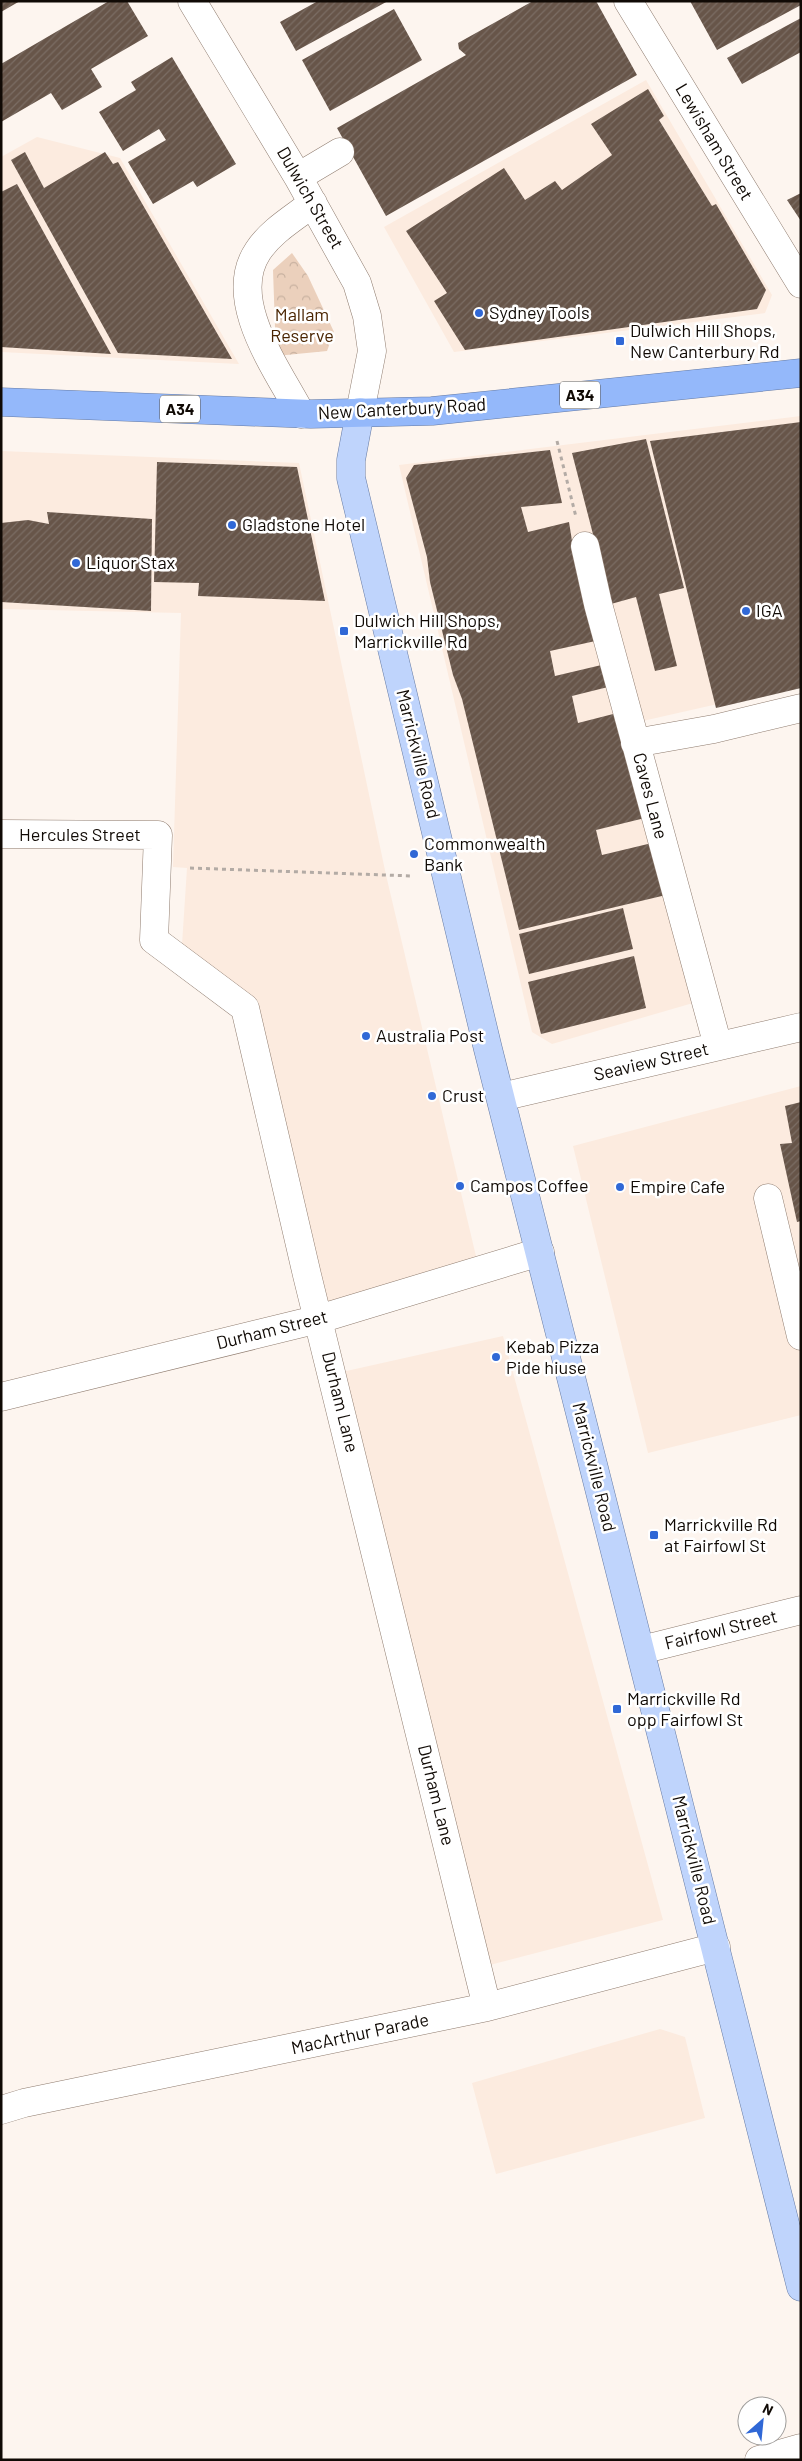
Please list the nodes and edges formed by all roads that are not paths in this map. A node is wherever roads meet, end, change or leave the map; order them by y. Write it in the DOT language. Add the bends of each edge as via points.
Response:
graph roads {
  1 [pos="192,1"];
  2 [pos="628,1"];
  3 [pos="340,152"];
  4 [pos="298,177"];
  5 [pos="313,203"];
  6 [pos="801,284"];
  7 [pos="801,373"];
  8 [pos="1,402"];
  9 [pos="360,412"];
  10 [pos="301,414"];
  11 [pos="585,546"];
  12 [pos="801,708"];
  13 [pos="635,743"];
  14 [pos="1,834"];
  15 [pos="158,835"];
  16 [pos="801,1027"];
  17 [pos="718,1046"];
  18 [pos="501,1097"];
  19 [pos="768,1198"];
  20 [pos="540,1252"];
  21 [pos="319,1319"];
  22 [pos="801,1336"];
  23 [pos="1,1397"];
  24 [pos="801,1610"];
  25 [pos="642,1650"];
  26 [pos="716,1947"];
  27 [pos="487,2007"];
  28 [pos="1,2110"];
  29 [pos="801,2287"];
  30 [pos="801,2448"];
  31 [pos="759,2460"];
  1 -- 4 [label="street, Dulwich Street"];
  2 -- 6 [label="street, Lewisham Street"];
  3 -- 4 [label="street"];
  4 -- 5 [label="street, Dulwich Street"];
  5 -- 9 [label="street, Dulwich Street" via="357,283 367,316 372,351"];
  5 -- 10 [label="street" via="269,237 257,252 247,286 254,326"];
  7 -- 9 [label="highway, New Canterbury Road / A34" via="432,411"];
  8 -- 10 [label="highway, New Canterbury Road / A34"];
  9 -- 10 [label="highway, New Canterbury Road / A34"];
  9 -- 18 [label="main road, Marrickville Road" via="350,460 351,478"];
  11 -- 13 [label="street, Caves Lane"];
  12 -- 13 [label="street" via="714,729"];
  13 -- 17 [label="street, Caves Lane"];
  14 -- 15 [label="street, Hercules Street"];
  15 -- 21 [label="street, Durham Lane" via="154,940 245,1008"];
  16 -- 17 [label="street, Seaview Street"];
  17 -- 18 [label="street, Seaview Street"];
  18 -- 20 [label="main road, Marrickville Road"];
  19 -- 22 [label="street"];
  20 -- 21 [label="street, Durham Street"];
  20 -- 25 [label="main road, Marrickville Road" via="629,1610"];
  21 -- 23 [label="street, Durham Street"];
  21 -- 27 [label="street, Durham Lane"];
  24 -- 25 [label="street, Fairfowl Street"];
  25 -- 26 [label="main road, Marrickville Road"];
  26 -- 27 [label="street, MacArthur Parade"];
  26 -- 29 [label="main road, Marrickville Road"];
  27 -- 28 [label="street, MacArthur Parade"];
  30 -- 31 [label="street"];
}
